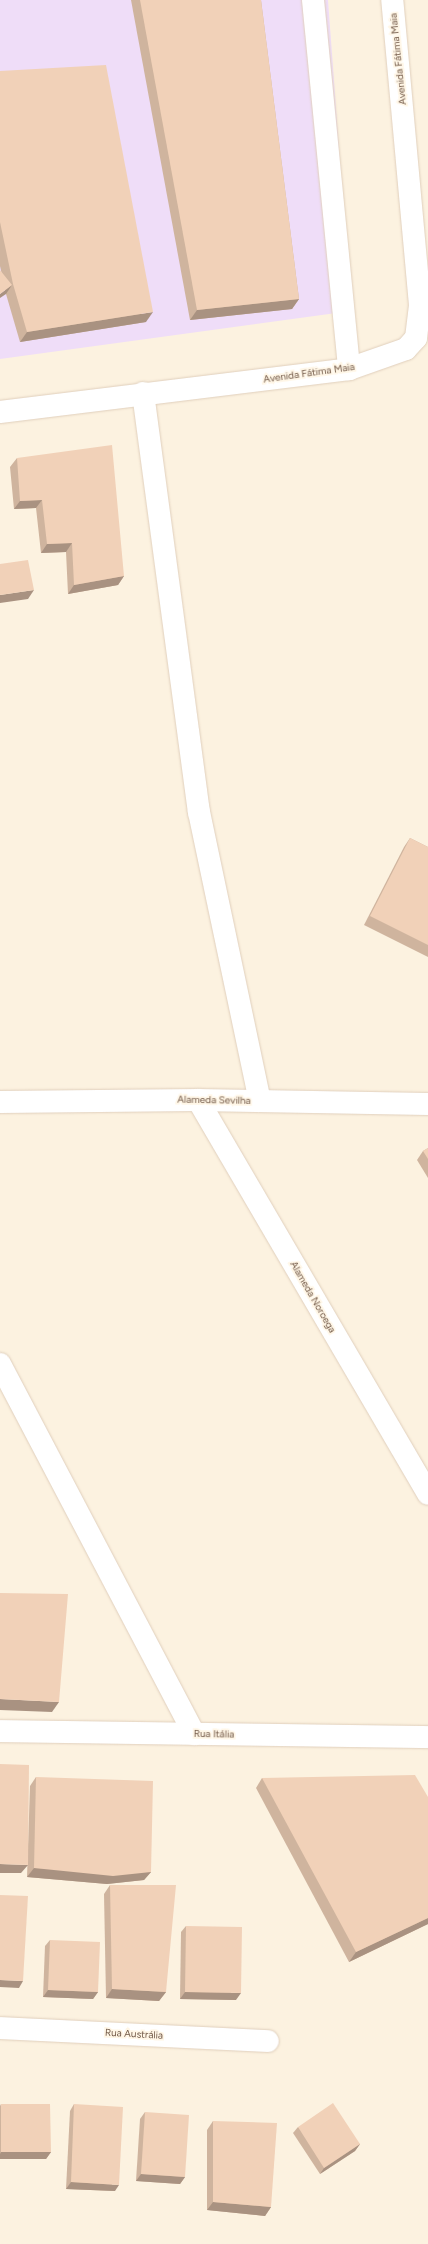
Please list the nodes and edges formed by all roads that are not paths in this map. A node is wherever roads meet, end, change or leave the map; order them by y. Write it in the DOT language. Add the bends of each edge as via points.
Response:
graph roads {
  1 [pos="314,0"];
  2 [pos="392,0"];
  3 [pos="422,336"];
  4 [pos="349,369"];
  5 [pos="143,393"];
  6 [pos="0,412"];
  7 [pos="198,1100"];
  8 [pos="260,1101"];
  9 [pos="0,1102"];
  10 [pos="428,1104"];
  11 [pos="0,1364"];
  12 [pos="7,1387"];
  13 [pos="426,1488"];
  14 [pos="0,1731"];
  15 [pos="194,1734"];
  16 [pos="428,1737"];
  17 [pos="0,2028"];
  18 [pos="268,2040"];
  1 -- 4 [label="street"];
  2 -- 3 [label="street, Avenida Fátima Maia"];
  3 -- 4 [label="street, Avenida Fátima Maia" via="392,357"];
  4 -- 5 [label="street, Avenida Fátima Maia"];
  5 -- 6 [label="street, Avenida Fátima Maia"];
  5 -- 8 [label="street" via="199,812"];
  7 -- 8 [label="street, Alameda Sevilha"];
  7 -- 9 [label="street, Alameda Sevilha"];
  7 -- 13 [label="street, Alameda Noroega"];
  8 -- 10 [label="street, Alameda Sevilha"];
  11 -- 12 [label="street"];
  12 -- 15 [label="street"];
  14 -- 15 [label="street, Rua Itália"];
  15 -- 16 [label="street, Rua Itália"];
  17 -- 18 [label="street, Rua Austrália"];
}
